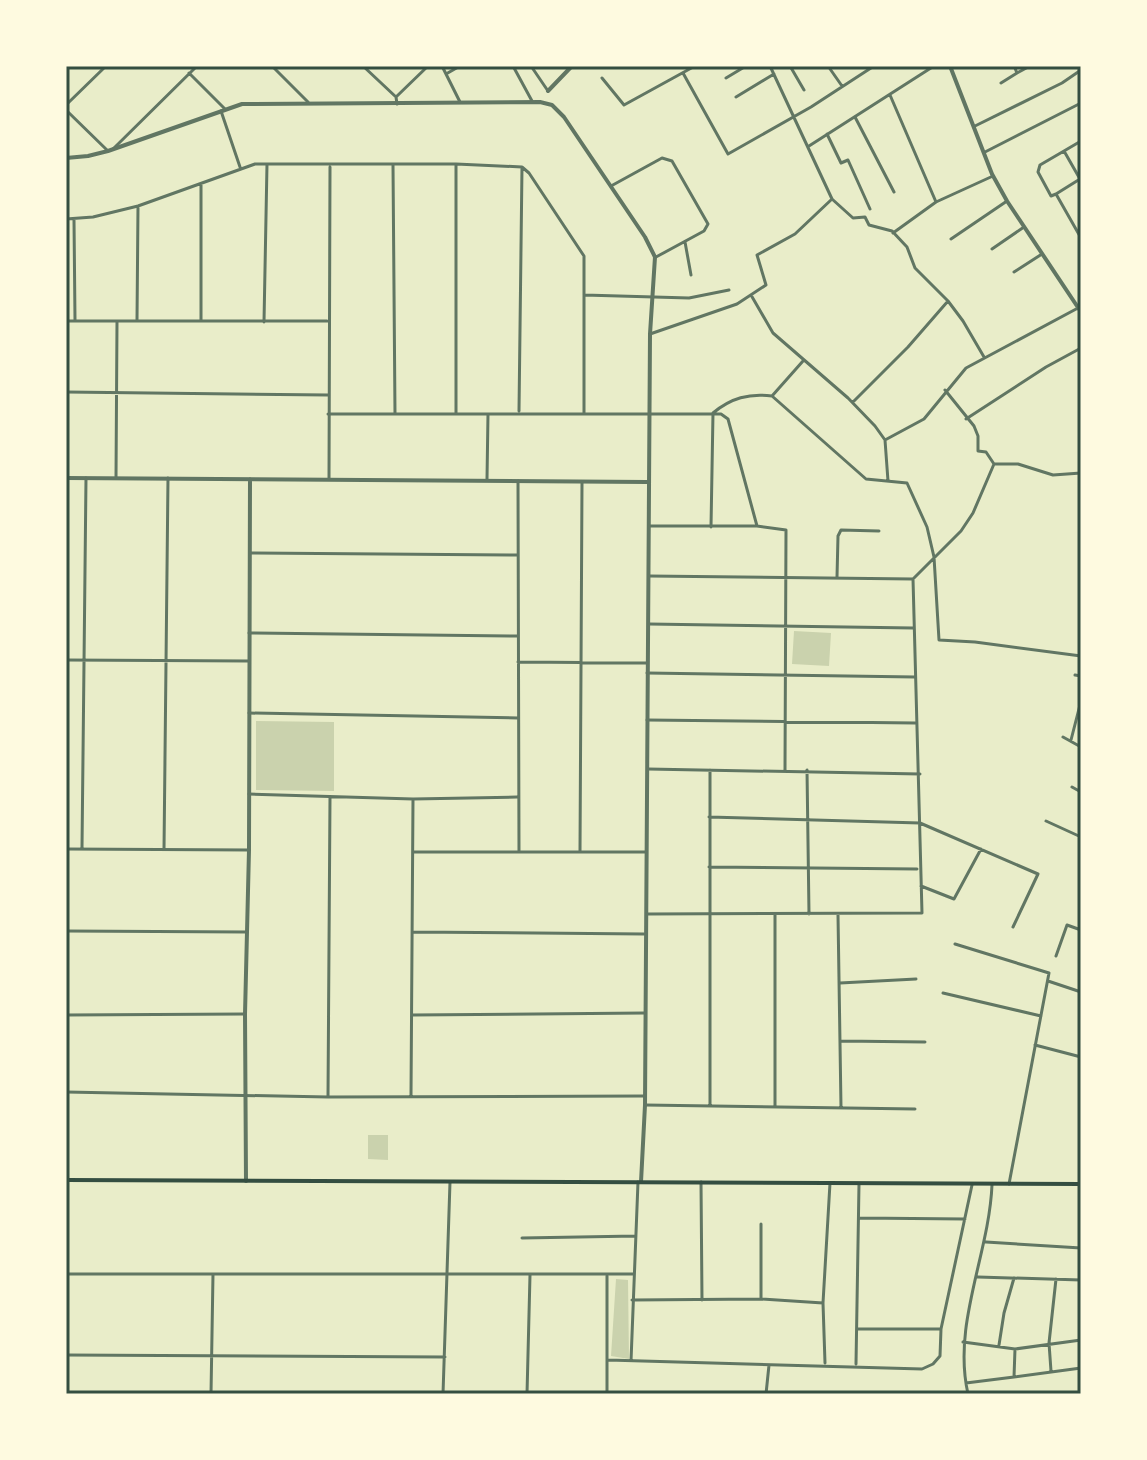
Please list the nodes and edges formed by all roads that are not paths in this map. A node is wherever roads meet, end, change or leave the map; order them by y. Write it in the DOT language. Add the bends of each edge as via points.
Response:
graph roads {
  1 [pos="106,66"];
  2 [pos="197,66"];
  3 [pos="272,66"];
  4 [pos="363,66"];
  5 [pos="428,66"];
  6 [pos="442,66"];
  7 [pos="460,66"];
  8 [pos="513,66"];
  9 [pos="531,66"];
  10 [pos="572,66"];
  11 [pos="746,66"];
  12 [pos="770,66"];
  13 [pos="790,66"];
  14 [pos="828,66"];
  15 [pos="864,66"];
  16 [pos="874,66"];
  17 [pos="934,66"];
  18 [pos="950,66"];
  19 [pos="1014,66"];
  20 [pos="1030,66"];
  21 [pos="691,67"];
  22 [pos="1081,70"];
  23 [pos="867,71"];
  24 [pos="189,73"];
  25 [pos="683,73"];
  26 [pos="1017,73"];
  27 [pos="446,74"];
  28 [pos="774,74"];
  29 [pos="602,78"];
  30 [pos="726,78"];
  31 [pos="1001,83"];
  32 [pos="842,87"];
  33 [pos="804,90"];
  34 [pos="548,91"];
  35 [pos="890,95"];
  36 [pos="396,97"];
  37 [pos="736,97"];
  38 [pos="308,102"];
  39 [pos="533,103"];
  40 [pos="1081,103"];
  41 [pos="397,104"];
  42 [pos="461,104"];
  43 [pos="66,108"];
  44 [pos="223,110"];
  45 [pos="795,117"];
  46 [pos="855,117"];
  47 [pos="973,127"];
  48 [pos="827,134"];
  49 [pos="1081,141"];
  50 [pos="808,146"];
  51 [pos="110,150"];
  52 [pos="1064,151"];
  53 [pos="983,153"];
  54 [pos="66,158"];
  55 [pos="267,164"];
  56 [pos="456,164"];
  57 [pos="393,165"];
  58 [pos="330,166"];
  59 [pos="522,167"];
  60 [pos="241,168"];
  61 [pos="1081,169"];
  62 [pos="1075,172"];
  63 [pos="993,176"];
  64 [pos="1080,179"];
  65 [pos="201,184"];
  66 [pos="611,186"];
  67 [pos="894,192"];
  68 [pos="1056,194"];
  69 [pos="832,199"];
  70 [pos="1007,201"];
  71 [pos="936,202"];
  72 [pos="138,206"];
  73 [pos="870,209"];
  74 [pos="66,219"];
  75 [pos="74,220"];
  76 [pos="1024,227"];
  77 [pos="893,233"];
  78 [pos="1081,238"];
  79 [pos="951,239"];
  80 [pos="685,242"];
  81 [pos="992,249"];
  82 [pos="1042,254"];
  83 [pos="655,257"];
  84 [pos="1014,272"];
  85 [pos="691,275"];
  86 [pos="729,290"];
  87 [pos="584,295"];
  88 [pos="751,295"];
  89 [pos="652,299"];
  90 [pos="948,301"];
  91 [pos="1080,310"];
  92 [pos="66,321"];
  93 [pos="75,321"];
  94 [pos="137,321"];
  95 [pos="201,321"];
  96 [pos="327,321"];
  97 [pos="117,322"];
  98 [pos="264,322"];
  99 [pos="650,334"];
  100 [pos="1081,348"];
  101 [pos="984,357"];
  102 [pos="803,361"];
  103 [pos="945,390"];
  104 [pos="66,392"];
  105 [pos="116,393"];
  106 [pos="328,395"];
  107 [pos="772,396"];
  108 [pos="852,403"];
  109 [pos="519,413"];
  110 [pos="650,413"];
  111 [pos="713,413"];
  112 [pos="328,414"];
  113 [pos="395,414"];
  114 [pos="456,414"];
  115 [pos="488,414"];
  116 [pos="584,414"];
  117 [pos="966,419"];
  118 [pos="885,440"];
  119 [pos="994,464"];
  120 [pos="1081,473"];
  121 [pos="116,477"];
  122 [pos="66,478"];
  123 [pos="86,478"];
  124 [pos="168,478"];
  125 [pos="250,479"];
  126 [pos="329,479"];
  127 [pos="487,479"];
  128 [pos="518,481"];
  129 [pos="888,481"];
  130 [pos="582,482"];
  131 [pos="648,482"];
  132 [pos="649,526"];
  133 [pos="757,526"];
  134 [pos="711,527"];
  135 [pos="879,531"];
  136 [pos="249,553"];
  137 [pos="518,555"];
  138 [pos="934,557"];
  139 [pos="648,576"];
  140 [pos="785,576"];
  141 [pos="837,577"];
  142 [pos="913,579"];
  143 [pos="648,624"];
  144 [pos="784,626"];
  145 [pos="913,628"];
  146 [pos="249,633"];
  147 [pos="518,636"];
  148 [pos="1081,656"];
  149 [pos="66,660"];
  150 [pos="85,660"];
  151 [pos="165,661"];
  152 [pos="248,661"];
  153 [pos="518,662"];
  154 [pos="581,663"];
  155 [pos="647,663"];
  156 [pos="647,673"];
  157 [pos="1075,675"];
  158 [pos="784,676"];
  159 [pos="1081,676"];
  160 [pos="915,677"];
  161 [pos="1081,701"];
  162 [pos="249,713"];
  163 [pos="518,718"];
  164 [pos="647,720"];
  165 [pos="784,722"];
  166 [pos="917,723"];
  167 [pos="1063,737"];
  168 [pos="1071,740"];
  169 [pos="1081,747"];
  170 [pos="648,769"];
  171 [pos="710,770"];
  172 [pos="785,770"];
  173 [pos="807,770"];
  174 [pos="920,774"];
  175 [pos="1072,787"];
  176 [pos="1081,792"];
  177 [pos="249,794"];
  178 [pos="330,797"];
  179 [pos="517,797"];
  180 [pos="413,799"];
  181 [pos="709,817"];
  182 [pos="809,819"];
  183 [pos="1046,821"];
  184 [pos="920,823"];
  185 [pos="1081,837"];
  186 [pos="82,848"];
  187 [pos="66,849"];
  188 [pos="981,849"];
  189 [pos="164,850"];
  190 [pos="249,850"];
  191 [pos="519,851"];
  192 [pos="580,851"];
  193 [pos="413,852"];
  194 [pos="647,852"];
  195 [pos="709,867"];
  196 [pos="809,869"];
  197 [pos="919,869"];
  198 [pos="921,886"];
  199 [pos="710,913"];
  200 [pos="646,914"];
  201 [pos="775,914"];
  202 [pos="809,914"];
  203 [pos="838,915"];
  204 [pos="1013,927"];
  205 [pos="1081,930"];
  206 [pos="66,931"];
  207 [pos="246,932"];
  208 [pos="412,932"];
  209 [pos="645,934"];
  210 [pos="955,944"];
  211 [pos="1056,956"];
  212 [pos="916,979"];
  213 [pos="1048,981"];
  214 [pos="839,983"];
  215 [pos="1081,992"];
  216 [pos="943,993"];
  217 [pos="645,1013"];
  218 [pos="245,1014"];
  219 [pos="66,1015"];
  220 [pos="412,1015"];
  221 [pos="1041,1016"];
  222 [pos="840,1041"];
  223 [pos="925,1042"];
  224 [pos="1035,1045"];
  225 [pos="1081,1057"];
  226 [pos="66,1092"];
  227 [pos="245,1095"];
  228 [pos="411,1096"];
  229 [pos="644,1096"];
  230 [pos="328,1097"];
  231 [pos="645,1105"];
  232 [pos="710,1105"];
  233 [pos="775,1107"];
  234 [pos="842,1108"];
  235 [pos="915,1109"];
  236 [pos="66,1180"];
  237 [pos="246,1181"];
  238 [pos="450,1181"];
  239 [pos="640,1182"];
  240 [pos="701,1182"];
  241 [pos="830,1183"];
  242 [pos="859,1184"];
  243 [pos="992,1184"];
  244 [pos="1009,1184"];
  245 [pos="1081,1184"];
  246 [pos="972,1185"];
  247 [pos="859,1218"];
  248 [pos="965,1219"];
  249 [pos="761,1224"];
  250 [pos="636,1236"];
  251 [pos="522,1238"];
  252 [pos="986,1242"];
  253 [pos="1081,1248"];
  254 [pos="66,1274"];
  255 [pos="213,1274"];
  256 [pos="634,1274"];
  257 [pos="446,1275"];
  258 [pos="530,1275"];
  259 [pos="607,1276"];
  260 [pos="978,1277"];
  261 [pos="1014,1278"];
  262 [pos="1056,1279"];
  263 [pos="1081,1280"];
  264 [pos="761,1299"];
  265 [pos="632,1300"];
  266 [pos="702,1300"];
  267 [pos="823,1303"];
  268 [pos="858,1329"];
  269 [pos="941,1329"];
  270 [pos="1081,1340"];
  271 [pos="963,1342"];
  272 [pos="1049,1343"];
  273 [pos="999,1345"];
  274 [pos="1015,1349"];
  275 [pos="66,1355"];
  276 [pos="211,1355"];
  277 [pos="445,1357"];
  278 [pos="608,1360"];
  279 [pos="631,1361"];
  280 [pos="769,1365"];
  281 [pos="825,1365"];
  282 [pos="856,1366"];
  283 [pos="1081,1368"];
  284 [pos="1051,1371"];
  285 [pos="1014,1377"];
  286 [pos="966,1383"];
  287 [pos="211,1394"];
  288 [pos="443,1394"];
  289 [pos="527,1394"];
  290 [pos="607,1394"];
  291 [pos="766,1394"];
  292 [pos="968,1394"];
  1 -- 43 [label="street"];
  2 -- 24 [label="street"];
  3 -- 38 [label="street"];
  4 -- 36 [label="street"];
  5 -- 36 [label="street"];
  6 -- 27 [label="street"];
  7 -- 27 [label="street"];
  8 -- 39 [label="street"];
  9 -- 34 [label="street"];
  10 -- 34 [label="street"];
  11 -- 30 [label="street"];
  12 -- 28 [label="street"];
  13 -- 33 [label="street"];
  14 -- 32 [label="street"];
  15 -- 23 [label="street"];
  16 -- 23 [label="street"];
  17 -- 35 [label="street"];
  18 -- 47 [label="street"];
  19 -- 26 [label="street"];
  20 -- 26 [label="street"];
  21 -- 25 [label="street"];
  22 -- 47 [label="street"];
  23 -- 32 [label="street"];
  24 -- 44 [label="street"];
  24 -- 51 [label="street"];
  25 -- 29 [label="street" via="624,105"];
  25 -- 45 [label="street" via="728,154"];
  26 -- 31 [label="street"];
  27 -- 42 [label="street"];
  28 -- 37 [label="street"];
  28 -- 45 [label="street"];
  32 -- 45 [label="street"];
  35 -- 46 [label="street"];
  35 -- 71 [label="street"];
  36 -- 41 [label="street"];
  38 -- 41 [label="street"];
  38 -- 44 [label="street" via="254,103"];
  39 -- 42 [label="street"];
  39 -- 66 [label="street" via="552,105 564,117"];
  40 -- 53 [label="street"];
  41 -- 42 [label="street"];
  43 -- 51 [label="street"];
  44 -- 51 [label="street"];
  44 -- 60 [label="street"];
  45 -- 50 [label="street"];
  46 -- 48 [label="street"];
  46 -- 67 [label="street"];
  47 -- 53 [label="street"];
  48 -- 50 [label="street"];
  48 -- 73 [label="street" via="841,163 848,160"];
  49 -- 52 [label="street"];
  50 -- 69 [label="street"];
  51 -- 54 [label="street"];
  52 -- 62 [label="street"];
  52 -- 68 [label="street" via="1040,165 1038,172 1051,196"];
  53 -- 63 [label="street"];
  55 -- 58 [label="street"];
  55 -- 60 [label="street"];
  55 -- 98 [label="street"];
  56 -- 57 [label="street"];
  56 -- 59 [label="street"];
  56 -- 114 [label="street"];
  57 -- 58 [label="street"];
  57 -- 113 [label="street"];
  58 -- 96 [label="street"];
  59 -- 87 [label="street" via="584,256"];
  59 -- 109 [label="street"];
  60 -- 65 [label="street"];
  61 -- 62 [label="street"];
  62 -- 64 [label="street"];
  63 -- 70 [label="street"];
  63 -- 71 [label="street"];
  64 -- 68 [label="street"];
  65 -- 72 [label="street"];
  65 -- 95 [label="street"];
  66 -- 80 [label="street" via="669,158 707,220 704,231"];
  66 -- 83 [label="street"];
  68 -- 78 [label="street"];
  69 -- 77 [label="street" via="853,218 865,217 869,225"];
  69 -- 88 [label="street" via="795,234 757,255 766,285"];
  70 -- 76 [label="street"];
  70 -- 79 [label="street"];
  71 -- 77 [label="street"];
  72 -- 75 [label="street"];
  72 -- 94 [label="street"];
  74 -- 75 [label="street"];
  75 -- 93 [label="street"];
  76 -- 81 [label="street"];
  76 -- 82 [label="street"];
  77 -- 90 [label="street" via="907,247 915,268"];
  80 -- 83 [label="street"];
  80 -- 85 [label="street"];
  82 -- 84 [label="street"];
  82 -- 91 [label="street"];
  83 -- 89 [label="street"];
  86 -- 89 [label="street"];
  87 -- 89 [label="street"];
  87 -- 116 [label="street"];
  88 -- 99 [label="street"];
  88 -- 102 [label="street" via="773,333"];
  89 -- 99 [label="street"];
  90 -- 101 [label="street"];
  90 -- 108 [label="street"];
  91 -- 101 [label="street"];
  92 -- 93 [label="street"];
  93 -- 97 [label="street"];
  94 -- 95 [label="street"];
  94 -- 97 [label="street"];
  95 -- 98 [label="street"];
  96 -- 98 [label="street"];
  96 -- 106 [label="street"];
  97 -- 105 [label="street"];
  99 -- 110 [label="street"];
  100 -- 117 [label="street"];
  101 -- 103 [label="street"];
  102 -- 107 [label="street"];
  102 -- 108 [label="street"];
  103 -- 117 [label="street"];
  103 -- 118 [label="street" via="924,419"];
  104 -- 105 [label="street"];
  105 -- 106 [label="street"];
  105 -- 121 [label="street"];
  106 -- 112 [label="street"];
  107 -- 111 [label="street" via="739,398"];
  107 -- 129 [label="street" via="866,479"];
  108 -- 118 [label="street"];
  109 -- 115 [label="street"];
  109 -- 116 [label="street"];
  110 -- 111 [label="street"];
  110 -- 116 [label="street"];
  110 -- 131 [label="street"];
  111 -- 133 [label="street" via="728,419"];
  111 -- 134 [label="street"];
  112 -- 113 [label="street"];
  112 -- 126 [label="street"];
  113 -- 114 [label="street"];
  114 -- 115 [label="street"];
  115 -- 127 [label="street"];
  117 -- 119 [label="street" via="978,436 978,451 986,452"];
  118 -- 129 [label="street"];
  119 -- 120 [label="street" via="1018,464 1053,475"];
  119 -- 138 [label="street" via="973,513"];
  121 -- 123 [label="street"];
  121 -- 124 [label="street"];
  122 -- 123 [label="street"];
  123 -- 150 [label="street"];
  124 -- 125 [label="street"];
  124 -- 151 [label="street"];
  125 -- 126 [label="street"];
  125 -- 136 [label="street"];
  126 -- 127 [label="street"];
  127 -- 128 [label="street"];
  128 -- 130 [label="street"];
  128 -- 137 [label="street"];
  129 -- 138 [label="street" via="907,483"];
  130 -- 131 [label="street"];
  130 -- 154 [label="street"];
  131 -- 132 [label="street"];
  132 -- 134 [label="street"];
  132 -- 139 [label="street"];
  133 -- 134 [label="street"];
  133 -- 140 [label="street" via="786,530"];
  135 -- 141 [label="street" via="841,530"];
  136 -- 137 [label="street"];
  136 -- 146 [label="street"];
  137 -- 147 [label="street"];
  138 -- 142 [label="street"];
  138 -- 148 [label="street" via="939,640"];
  139 -- 140 [label="street"];
  139 -- 143 [label="street"];
  140 -- 141 [label="street"];
  140 -- 144 [label="street"];
  141 -- 142 [label="street"];
  142 -- 145 [label="street"];
  143 -- 144 [label="street"];
  143 -- 155 [label="street"];
  144 -- 145 [label="street"];
  144 -- 158 [label="street"];
  145 -- 160 [label="street"];
  146 -- 147 [label="street"];
  146 -- 152 [label="street"];
  147 -- 153 [label="street"];
  149 -- 150 [label="street"];
  150 -- 151 [label="street"];
  150 -- 186 [label="street"];
  151 -- 152 [label="street"];
  151 -- 189 [label="street"];
  152 -- 162 [label="street"];
  153 -- 154 [label="street"];
  153 -- 163 [label="street"];
  154 -- 155 [label="street"];
  154 -- 192 [label="street"];
  155 -- 156 [label="street"];
  156 -- 158 [label="street"];
  156 -- 164 [label="street"];
  157 -- 159 [label="street"];
  158 -- 160 [label="street"];
  158 -- 165 [label="street"];
  160 -- 166 [label="street"];
  161 -- 168 [label="street"];
  162 -- 163 [label="street"];
  162 -- 177 [label="street"];
  163 -- 179 [label="street"];
  164 -- 165 [label="street"];
  164 -- 170 [label="street"];
  165 -- 166 [label="street"];
  165 -- 172 [label="street"];
  166 -- 174 [label="street"];
  167 -- 168 [label="street"];
  168 -- 169 [label="street"];
  170 -- 171 [label="street"];
  170 -- 194 [label="street"];
  171 -- 172 [label="street"];
  171 -- 181 [label="street"];
  172 -- 173 [label="street"];
  173 -- 174 [label="street"];
  173 -- 182 [label="street"];
  174 -- 184 [label="street"];
  175 -- 176 [label="street"];
  177 -- 178 [label="street"];
  177 -- 190 [label="street"];
  178 -- 180 [label="street"];
  178 -- 230 [label="street"];
  179 -- 180 [label="street"];
  179 -- 191 [label="street"];
  180 -- 193 [label="street"];
  181 -- 182 [label="street"];
  181 -- 195 [label="street"];
  182 -- 184 [label="street"];
  182 -- 196 [label="street"];
  183 -- 185 [label="street"];
  184 -- 188 [label="street"];
  184 -- 197 [label="street"];
  186 -- 187 [label="street"];
  186 -- 189 [label="street"];
  188 -- 198 [label="street" via="954,899"];
  188 -- 204 [label="street" via="1038,874"];
  189 -- 190 [label="street"];
  190 -- 207 [label="street"];
  191 -- 192 [label="street"];
  191 -- 193 [label="street"];
  192 -- 194 [label="street"];
  193 -- 208 [label="street"];
  194 -- 200 [label="street"];
  195 -- 196 [label="street"];
  195 -- 199 [label="street"];
  196 -- 197 [label="street"];
  196 -- 202 [label="street"];
  197 -- 198 [label="street"];
  198 -- 203 [label="street" via="922,913"];
  199 -- 200 [label="street"];
  199 -- 201 [label="street"];
  199 -- 232 [label="street"];
  200 -- 209 [label="street"];
  201 -- 202 [label="street"];
  201 -- 233 [label="street"];
  202 -- 203 [label="street"];
  203 -- 214 [label="street"];
  205 -- 211 [label="street" via="1067,925"];
  206 -- 207 [label="street"];
  207 -- 218 [label="street"];
  208 -- 209 [label="street"];
  208 -- 220 [label="street"];
  209 -- 217 [label="street"];
  210 -- 213 [label="street" via="1049,973"];
  212 -- 214 [label="street"];
  213 -- 215 [label="street"];
  213 -- 221 [label="street"];
  214 -- 222 [label="street"];
  216 -- 221 [label="street"];
  217 -- 220 [label="street"];
  217 -- 229 [label="street"];
  218 -- 219 [label="street"];
  218 -- 227 [label="street"];
  220 -- 228 [label="street"];
  221 -- 224 [label="street"];
  222 -- 223 [label="street"];
  222 -- 234 [label="street"];
  224 -- 225 [label="street"];
  224 -- 244 [label="street"];
  226 -- 227 [label="street"];
  227 -- 230 [label="street"];
  227 -- 237 [label="street"];
  228 -- 229 [label="street"];
  228 -- 230 [label="street"];
  229 -- 231 [label="street"];
  231 -- 232 [label="street"];
  231 -- 239 [label="street"];
  232 -- 233 [label="street"];
  233 -- 234 [label="street"];
  234 -- 235 [label="street"];
  236 -- 237 [label="main road"];
  237 -- 238 [label="main road"];
  238 -- 239 [label="main road"];
  238 -- 257 [label="street"];
  239 -- 240 [label="main road"];
  239 -- 250 [label="street"];
  240 -- 241 [label="main road"];
  240 -- 266 [label="street"];
  241 -- 242 [label="main road"];
  241 -- 267 [label="street"];
  242 -- 246 [label="main road"];
  242 -- 247 [label="street"];
  243 -- 244 [label="main road"];
  243 -- 246 [label="main road"];
  243 -- 252 [label="street"];
  244 -- 245 [label="main road"];
  246 -- 248 [label="street"];
  247 -- 248 [label="street"];
  247 -- 268 [label="street"];
  248 -- 269 [label="street"];
  249 -- 264 [label="street"];
  250 -- 251 [label="street"];
  250 -- 256 [label="street"];
  252 -- 253 [label="street"];
  252 -- 260 [label="street"];
  254 -- 255 [label="street"];
  255 -- 257 [label="street"];
  255 -- 276 [label="street"];
  256 -- 259 [label="street"];
  256 -- 265 [label="street"];
  257 -- 258 [label="street"];
  257 -- 277 [label="street"];
  258 -- 259 [label="street"];
  258 -- 289 [label="street"];
  259 -- 278 [label="street"];
  260 -- 261 [label="street"];
  260 -- 271 [label="street"];
  261 -- 262 [label="street"];
  261 -- 273 [label="street"];
  262 -- 263 [label="street"];
  262 -- 272 [label="street"];
  264 -- 266 [label="street"];
  264 -- 267 [label="street"];
  265 -- 266 [label="street"];
  265 -- 279 [label="street"];
  267 -- 281 [label="street"];
  268 -- 269 [label="street"];
  268 -- 282 [label="street"];
  269 -- 282 [label="street" via="940,1356 922,1369"];
  270 -- 272 [label="street"];
  271 -- 273 [label="street"];
  271 -- 286 [label="street"];
  272 -- 274 [label="street"];
  272 -- 284 [label="street"];
  273 -- 274 [label="street"];
  274 -- 285 [label="street"];
  275 -- 276 [label="street"];
  276 -- 277 [label="street"];
  276 -- 287 [label="street"];
  277 -- 288 [label="street"];
  278 -- 279 [label="street"];
  278 -- 290 [label="street"];
  279 -- 280 [label="street"];
  280 -- 281 [label="street"];
  280 -- 291 [label="street"];
  281 -- 282 [label="street"];
  283 -- 284 [label="street"];
  284 -- 285 [label="street"];
  285 -- 286 [label="street"];
  286 -- 292 [label="street"];
}
